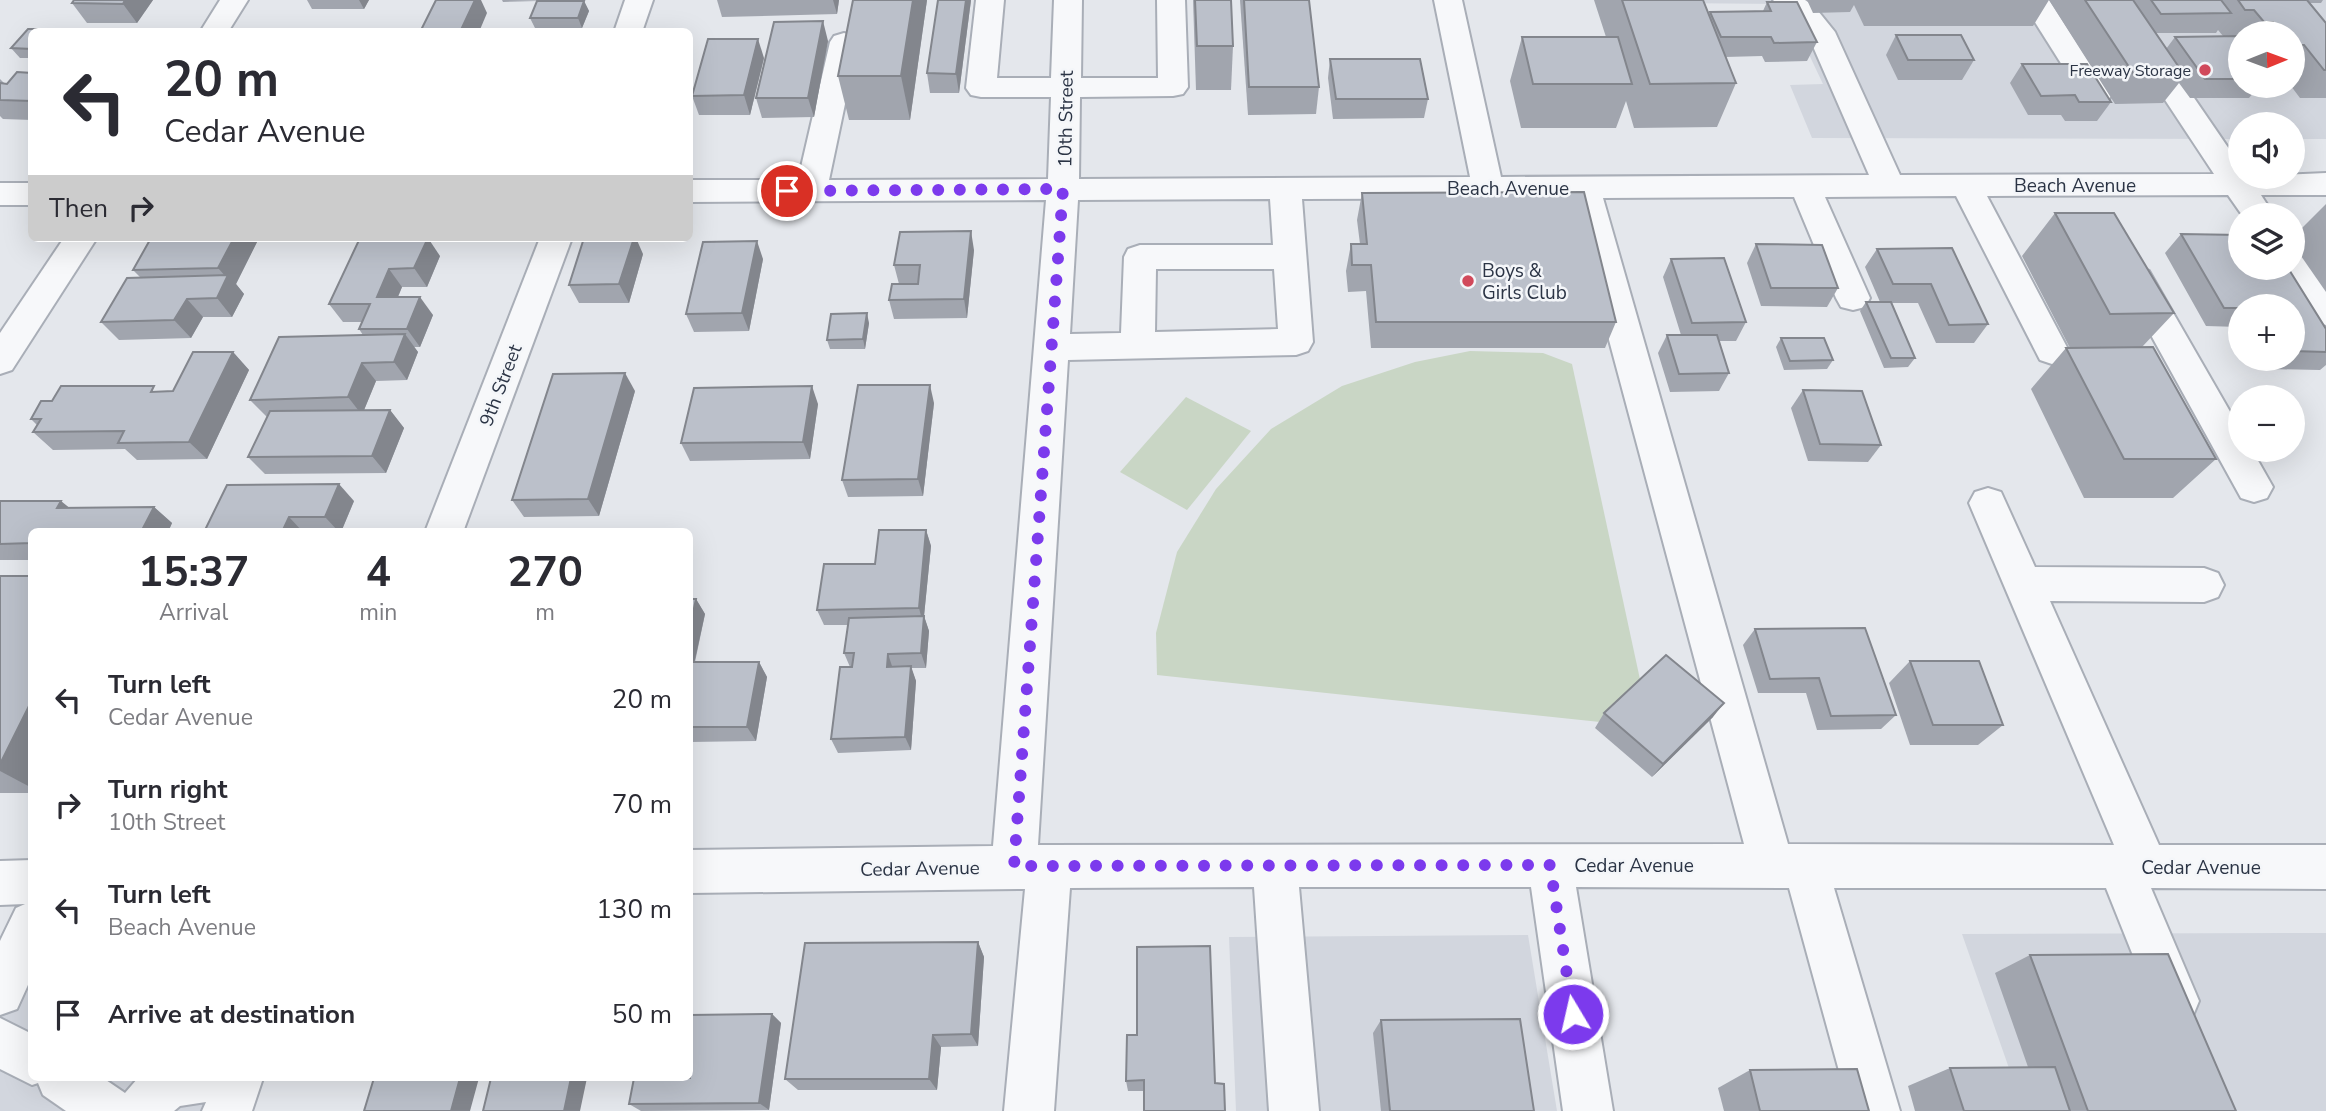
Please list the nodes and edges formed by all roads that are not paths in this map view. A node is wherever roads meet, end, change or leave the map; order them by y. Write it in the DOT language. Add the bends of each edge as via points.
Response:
graph roads {
  1 [pos="234,0"];
  2 [pos="639,0"];
  3 [pos="990,0"];
  4 [pos="1068,0"];
  5 [pos="1171,0"];
  6 [pos="1448,0"];
  7 [pos="1787,0"];
  8 [pos="2035,0"];
  9 [pos="2113,0"];
  10 [pos="216,28"];
  11 [pos="629,28"];
  12 [pos="844,42"];
  13 [pos="1065,87"];
  14 [pos="2096,96"];
  15 [pos="2228,172"];
  16 [pos="2228,184"];
  17 [pos="2305,184"];
  18 [pos="2326,184"];
  19 [pos="1805,186"];
  20 [pos="1889,186"];
  21 [pos="1966,186"];
  22 [pos="2085,186"];
  23 [pos="1584,187"];
  24 [pos="1286,188"];
  25 [pos="1488,188"];
  26 [pos="1063,189"];
  27 [pos="811,190"];
  28 [pos="693,191"];
  29 [pos="0,194"];
  30 [pos="28,194"];
  31 [pos="78,242"];
  32 [pos="554,242"];
  33 [pos="1290,257"];
  34 [pos="2303,280"];
  35 [pos="1853,298"];
  36 [pos="2326,313"];
  37 [pos="1138,345"];
  38 [pos="1052,347"];
  39 [pos="2052,351"];
  40 [pos="0,361"];
  41 [pos="2254,488"];
  42 [pos="1988,503"];
  43 [pos="446,528"];
  44 [pos="2024,584"];
  45 [pos="2204,585"];
  46 [pos="1275,865"];
  47 [pos="1550,865"];
  48 [pos="1032,866"];
  49 [pos="1788,866"];
  50 [pos="2133,867"];
  51 [pos="2326,867"];
  52 [pos="693,872"];
  53 [pos="28,882"];
  54 [pos="0,883"];
  55 [pos="28,932"];
  56 [pos="0,992"];
  57 [pos="2190,1039"];
  58 [pos="0,1042"];
  59 [pos="28,1059"];
  60 [pos="64,1081"];
  61 [pos="180,1081"];
  62 [pos="238,1081"];
  63 [pos="109,1111"];
  64 [pos="142,1111"];
  65 [pos="227,1111"];
  66 [pos="1029,1111"];
  67 [pos="1294,1111"];
  68 [pos="1588,1111"];
  69 [pos="1874,1111"];
  1 -- 10 [label="street"];
  2 -- 11 [label="street"];
  3 -- 13 [label="street" via="981,88"];
  4 -- 13 [label="street, 10th Street"];
  5 -- 13 [label="street" via="1172,87"];
  6 -- 25 [label="street"];
  7 -- 20 [label="street" via="1821,32"];
  8 -- 14 [label="street"];
  9 -- 15 [label="street"];
  12 -- 27 [label="street"];
  13 -- 26 [label="street, 10th Street"];
  16 -- 22 [label="street, Beach Avenue"];
  17 -- 18 [label="street, Beach Avenue"];
  19 -- 20 [label="street, Beach Avenue"];
  19 -- 23 [label="street, Beach Avenue"];
  19 -- 35 [label="street"];
  20 -- 21 [label="street, Beach Avenue"];
  21 -- 22 [label="street, Beach Avenue"];
  21 -- 39 [label="street"];
  22 -- 41 [label="street"];
  23 -- 25 [label="street, Beach Avenue"];
  23 -- 49 [label="street"];
  24 -- 25 [label="street, Beach Avenue"];
  24 -- 26 [label="street, Beach Avenue"];
  24 -- 33 [label="street"];
  26 -- 27 [label="street, Beach Avenue"];
  26 -- 38 [label="street, 10th Street"];
  27 -- 28 [label="street, Beach Avenue"];
  29 -- 30 [label="street"];
  31 -- 40 [label="street"];
  32 -- 43 [label="street, 9th Street"];
  33 -- 37 [label="street" via="1140,257"];
  33 -- 37 [label="street" via="1296,342"];
  34 -- 36 [label="street"];
  37 -- 38 [label="street"];
  38 -- 48 [label="street, 10th Street"];
  42 -- 44 [label="street"];
  44 -- 45 [label="street"];
  44 -- 50 [label="street"];
  46 -- 47 [label="street, Cedar Avenue"];
  46 -- 48 [label="street, Cedar Avenue"];
  46 -- 67 [label="street"];
  47 -- 49 [label="street, Cedar Avenue"];
  47 -- 68 [label="street"];
  48 -- 52 [label="street, Cedar Avenue"];
  48 -- 66 [label="street, 10th Street"];
  49 -- 50 [label="street, Cedar Avenue"];
  49 -- 69 [label="street"];
  50 -- 51 [label="street, Cedar Avenue"];
  50 -- 57 [label="street"];
  53 -- 54 [label="street"];
  55 -- 56 [label="street"];
  58 -- 59 [label="street"];
  60 -- 63 [label="street"];
  61 -- 64 [label="street" via="156,1091"];
  62 -- 65 [label="street"];
}
